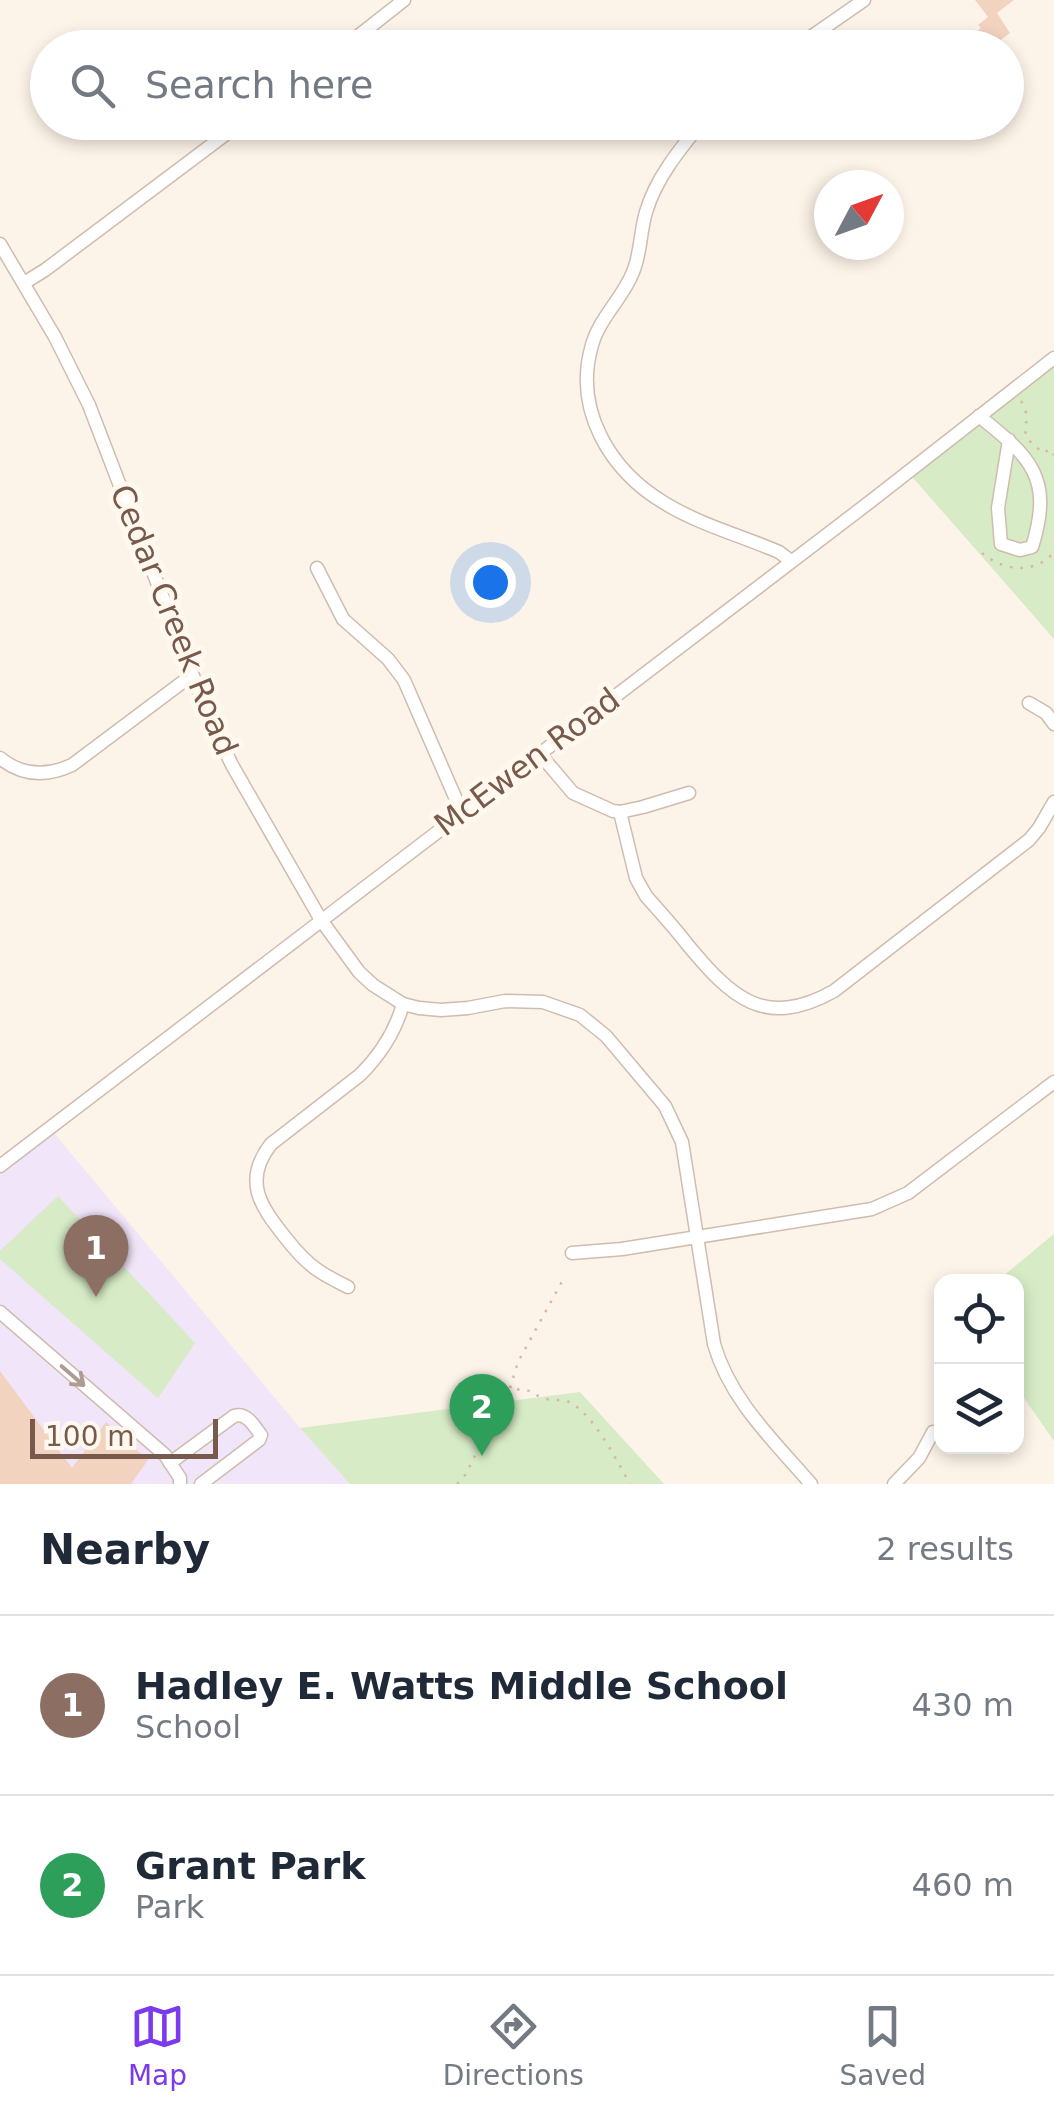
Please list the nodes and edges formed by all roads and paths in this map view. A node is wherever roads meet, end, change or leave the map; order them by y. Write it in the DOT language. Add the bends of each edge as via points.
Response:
graph roads {
  1 [pos="404,0"];
  2 [pos="864,0"];
  3 [pos="366,30"];
  4 [pos="821,30"];
  5 [pos="218,140"];
  6 [pos="687,140"];
  7 [pos="0,244"];
  8 [pos="24,283"];
  9 [pos="1054,358"];
  10 [pos="1021,401"];
  11 [pos="978,416"];
  12 [pos="1009,440"];
  13 [pos="1054,455"];
  14 [pos="791,561"];
  15 [pos="317,568"];
  16 [pos="192,675"];
  17 [pos="1029,703"];
  18 [pos="1054,724"];
  19 [pos="539,754"];
  20 [pos="0,758"];
  21 [pos="689,792"];
  22 [pos="1054,802"];
  23 [pos="620,812"];
  24 [pos="462,813"];
  25 [pos="321,920"];
  26 [pos="403,1004"];
  27 [pos="1054,1082"];
  28 [pos="0,1166"];
  29 [pos="697,1238"];
  30 [pos="572,1253"];
  31 [pos="565,1276"];
  32 [pos="348,1286"];
  33 [pos="0,1312"];
  34 [pos="510,1390"];
  35 [pos="932,1432"];
  36 [pos="170,1463"];
  37 [pos="180,1484"];
  38 [pos="202,1484"];
  39 [pos="457,1484"];
  40 [pos="630,1484"];
  41 [pos="811,1484"];
  42 [pos="894,1484"];
  1 -- 3 [label="street"];
  2 -- 4 [label="street"];
  5 -- 8 [label="street"];
  6 -- 14 [label="street" via="647,208 633,274 592,342 590,412 614,458 641,486 667,505"];
  7 -- 8 [label="street, Cedar Creek Road"];
  8 -- 16 [label="street, Cedar Creek Road" via="89,405"];
  9 -- 11 [label="street, McEwen Road"];
  10 -- 13 [label="path" via="1029,443"];
  11 -- 12 [label="street"];
  11 -- 14 [label="street, McEwen Road"];
  12 -- 12 [label="street" via="1037,465 1047,491 1042,527 1032,547 1020,550 1000,544 998,508"];
  14 -- 19 [label="street, McEwen Road"];
  15 -- 24 [label="street" via="343,619 397,669"];
  16 -- 20 [label="street" via="61,770 24,772"];
  16 -- 25 [label="street, Cedar Creek Road" via="232,765"];
  17 -- 18 [label="street"];
  19 -- 23 [label="street" via="573,793"];
  19 -- 24 [label="street, McEwen Road"];
  21 -- 23 [label="street"];
  22 -- 23 [label="street" via="1029,840 834,991 782,1008 754,1004 727,989 646,896"];
  24 -- 25 [label="street, McEwen Road"];
  25 -- 26 [label="street, Cedar Creek Road" via="359,972"];
  25 -- 28 [label="street, McEwen Road"];
  26 -- 29 [label="street, Cedar Creek Road" via="441,1010 544,1002 594,1025 677,1128"];
  26 -- 32 [label="street" via="373,1062 271,1144 256,1174 264,1210 300,1255"];
  27 -- 29 [label="street" via="890,1202"];
  29 -- 30 [label="street"];
  29 -- 41 [label="street, Cedar Creek Road" via="714,1344 730,1386"];
  31 -- 34 [label="path"];
  33 -- 36 [label="street, one-way"];
  34 -- 39 [label="path"];
  34 -- 40 [label="path" via="528,1388 574,1404"];
  35 -- 42 [label="street"];
  36 -- 37 [label="street"];
  36 -- 38 [label="street" via="234,1416 246,1416 259,1440"];
}
